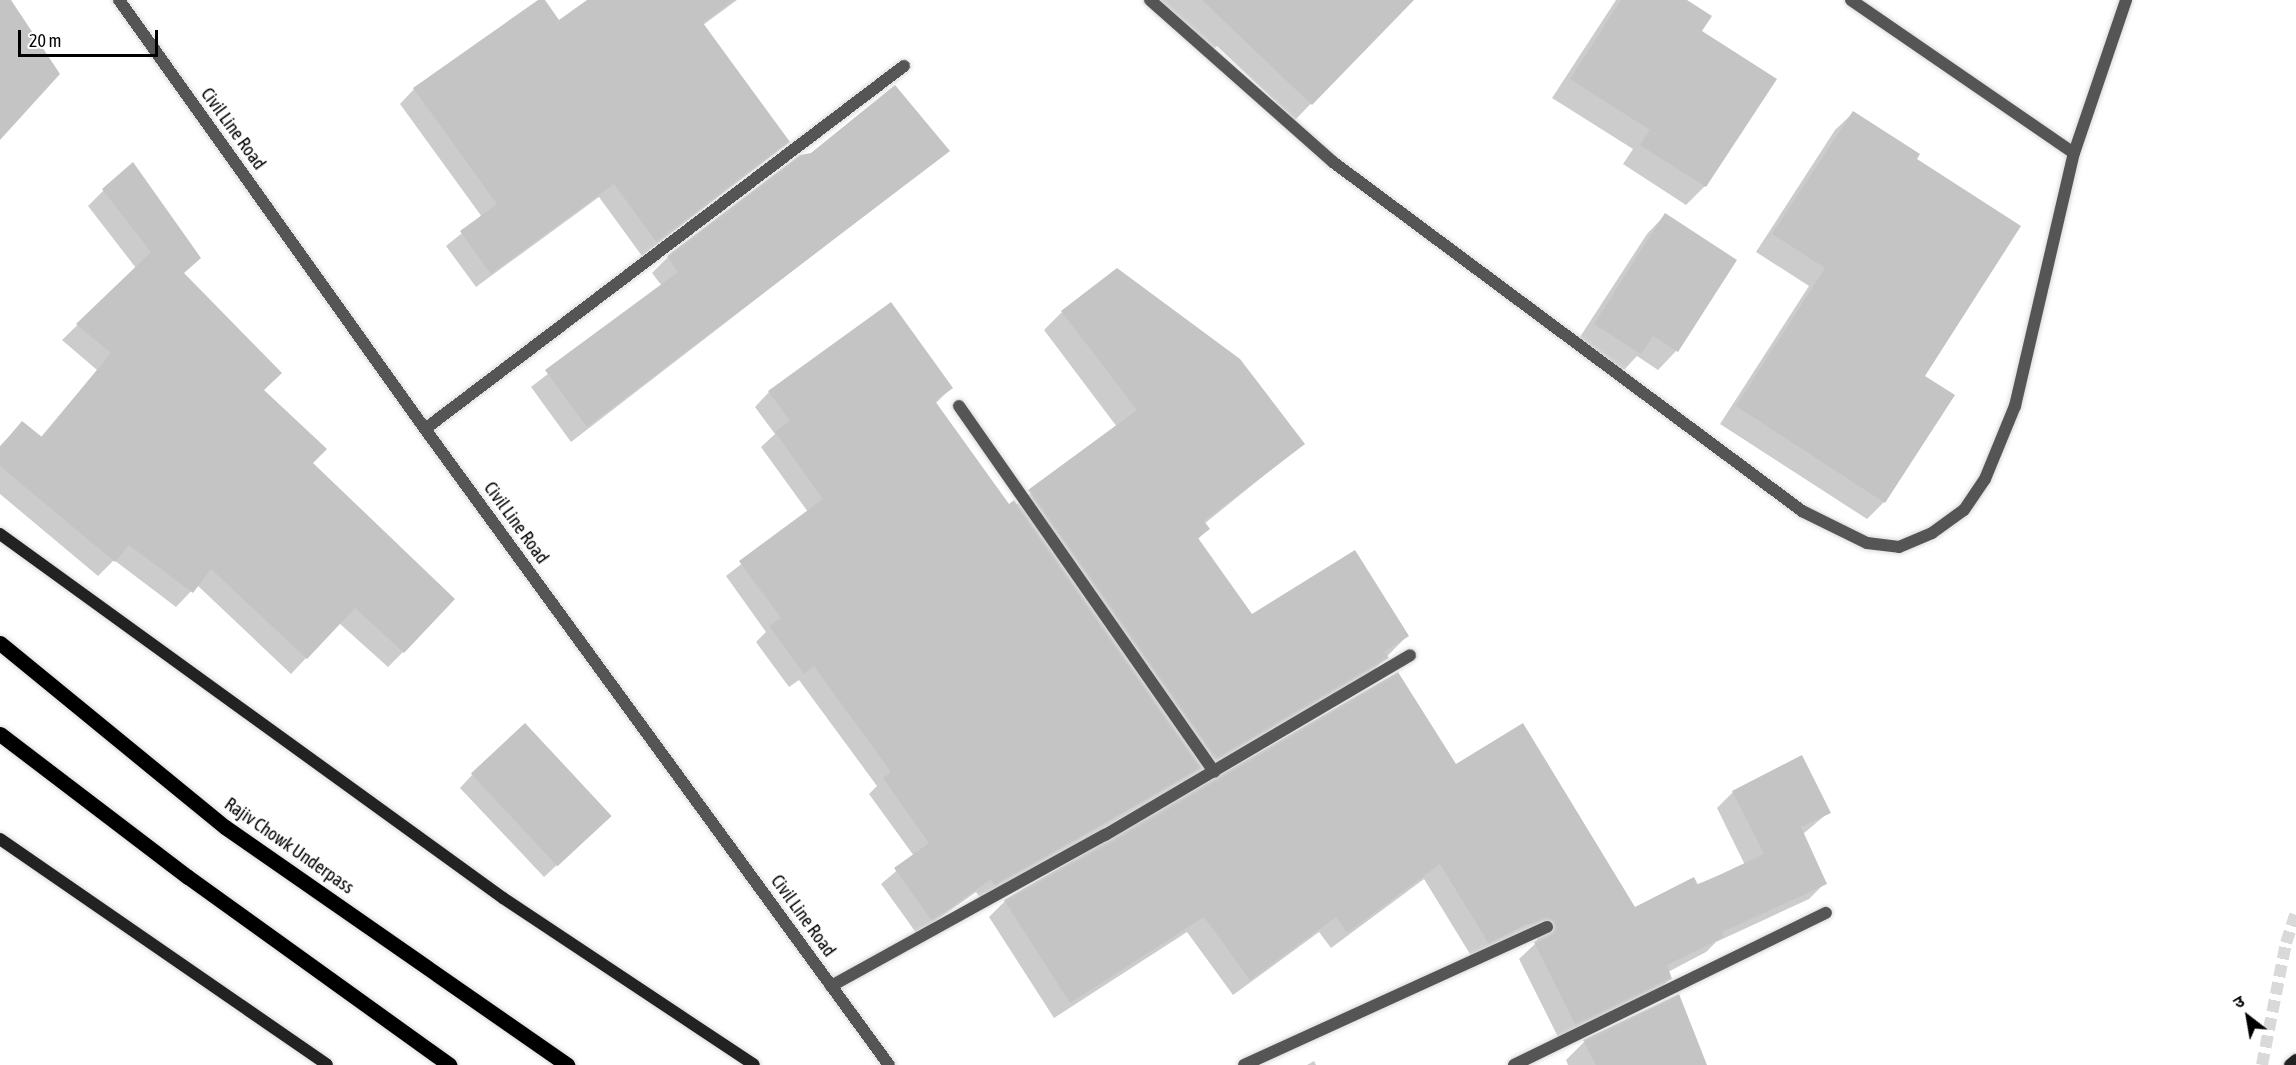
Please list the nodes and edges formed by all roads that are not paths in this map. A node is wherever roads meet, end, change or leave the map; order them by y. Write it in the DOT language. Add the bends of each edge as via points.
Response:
graph roads {
  1 [pos="119,0"];
  2 [pos="1150,0"];
  3 [pos="1851,0"];
  4 [pos="2127,0"];
  5 [pos="904,66"];
  6 [pos="2073,153"];
  7 [pos="959,406"];
  8 [pos="425,429"];
  9 [pos="0,534"];
  10 [pos="0,643"];
  11 [pos="1410,655"];
  12 [pos="0,734"];
  13 [pos="1214,772"];
  14 [pos="0,839"];
  15 [pos="1826,913"];
  16 [pos="1547,927"];
  17 [pos="831,986"];
  18 [pos="2296,1060"];
  19 [pos="327,1065"];
  20 [pos="450,1065"];
  21 [pos="567,1065"];
  22 [pos="754,1065"];
  23 [pos="889,1065"];
  24 [pos="1244,1065"];
  25 [pos="1514,1065"];
  26 [pos="2290,1065"];
  1 -- 8 [label="street, Civil Line Road"];
  2 -- 6 [label="street" via="1333,162 1802,511 1868,543 1899,547 1932,533 1964,510 1985,479 2015,406"];
  3 -- 6 [label="street"];
  4 -- 6 [label="street"];
  5 -- 8 [label="street"];
  7 -- 13 [label="street"];
  8 -- 17 [label="street, Civil Line Road"];
  9 -- 22 [label="main road" via="503,898"];
  10 -- 21 [label="main road, Rajiv Chowk Underpass" via="225,827"];
  11 -- 13 [label="street"];
  12 -- 20 [label="main road"];
  13 -- 17 [label="street"];
  14 -- 19 [label="main road"];
  15 -- 25 [label="street"];
  16 -- 24 [label="street"];
  17 -- 23 [label="street, Civil Line Road"];
  18 -- 26 [label="main road"];
}
